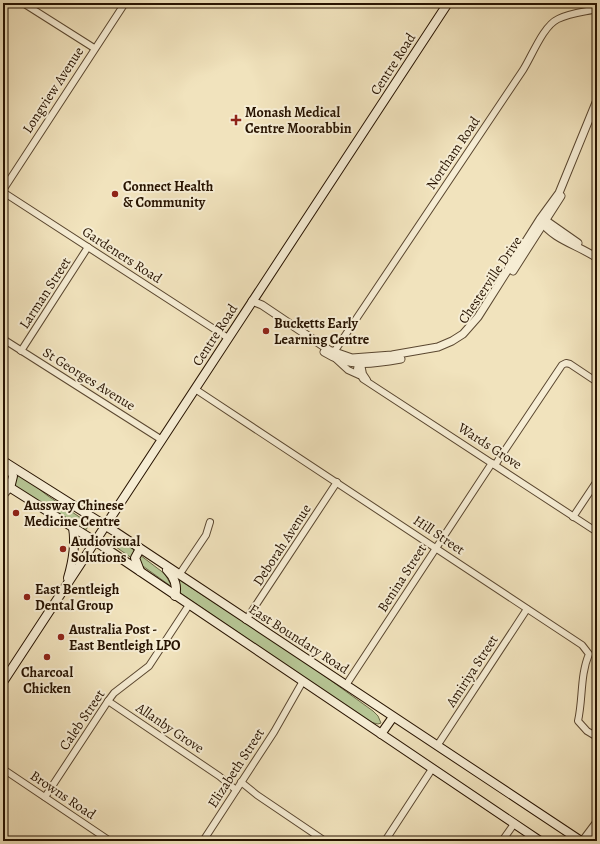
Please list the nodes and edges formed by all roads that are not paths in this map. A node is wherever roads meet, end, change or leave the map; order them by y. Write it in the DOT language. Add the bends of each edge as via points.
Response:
graph roads {
  1 [pos="23,3"];
  2 [pos="125,3"];
  3 [pos="448,3"];
  4 [pos="597,9"];
  5 [pos="94,48"];
  6 [pos="597,100"];
  7 [pos="597,111"];
  8 [pos="4,193"];
  9 [pos="543,221"];
  10 [pos="88,247"];
  11 [pos="597,258"];
  12 [pos="252,302"];
  13 [pos="228,338"];
  14 [pos="3,339"];
  15 [pos="21,351"];
  16 [pos="334,355"];
  17 [pos="359,362"];
  18 [pos="359,375"];
  19 [pos="368,381"];
  20 [pos="597,382"];
  21 [pos="195,389"];
  22 [pos="162,440"];
  23 [pos="4,461"];
  24 [pos="493,464"];
  25 [pos="337,482"];
  26 [pos="597,482"];
  27 [pos="7,485"];
  28 [pos="3,496"];
  29 [pos="573,516"];
  30 [pos="210,522"];
  31 [pos="106,526"];
  32 [pos="73,528"];
  33 [pos="597,532"];
  34 [pos="95,542"];
  35 [pos="436,548"];
  36 [pos="140,549"];
  37 [pos="158,561"];
  38 [pos="141,572"];
  39 [pos="180,575"];
  40 [pos="66,585"];
  41 [pos="175,596"];
  42 [pos="189,605"];
  43 [pos="527,609"];
  44 [pos="246,620"];
  45 [pos="3,682"];
  46 [pos="305,683"];
  47 [pos="346,686"];
  48 [pos="108,701"];
  49 [pos="393,717"];
  50 [pos="381,734"];
  51 [pos="597,737"];
  52 [pos="437,746"];
  53 [pos="3,769"];
  54 [pos="432,769"];
  55 [pos="239,786"];
  56 [pos="45,797"];
  57 [pos="597,822"];
  58 [pos="514,824"];
  59 [pos="110,841"];
  60 [pos="203,841"];
  61 [pos="325,841"];
  62 [pos="385,841"];
  63 [pos="502,841"];
  64 [pos="540,841"];
  65 [pos="581,841"];
  66 [pos="587,841"];
  1 -- 5 [label="street"];
  2 -- 5 [label="street, Longview Avenue"];
  3 -- 12 [label="main road, Centre Road"];
  4 -- 16 [label="street, Northam Road" via="554,20 548,26 519,76"];
  5 -- 8 [label="street, Longview Avenue"];
  6 -- 9 [label="street, Chesterville Drive" via="562,186"];
  7 -- 9 [label="street, Chesterville Drive" via="566,188"];
  8 -- 10 [label="street, Gardeners Road"];
  9 -- 11 [label="street"];
  9 -- 17 [label="street, Chesterville Drive" via="482,311 463,334 452,342 432,348"];
  10 -- 13 [label="street, Gardeners Road"];
  10 -- 15 [label="street, Larman Street"];
  12 -- 13 [label="main road, Centre Road"];
  12 -- 16 [label="street" via="259,309"];
  13 -- 21 [label="main road, Centre Road"];
  14 -- 15 [label="street, St Georges Avenue"];
  15 -- 22 [label="street, St Georges Avenue"];
  16 -- 17 [label="street, Chesterville Drive"];
  16 -- 18 [label="street, Wards Grove" via="348,370"];
  17 -- 18 [label="street"];
  17 -- 19 [label="street"];
  18 -- 19 [label="street, Wards Grove"];
  19 -- 24 [label="street, Wards Grove"];
  20 -- 24 [label="street, Benina Street" via="570,364 562,365"];
  21 -- 22 [label="main road, Centre Road"];
  21 -- 25 [label="street, Hill Street"];
  22 -- 31 [label="main road, Centre Road"];
  23 -- 27 [label="main road" via="13,474"];
  23 -- 31 [label="main road, East Boundary Road"];
  24 -- 29 [label="street, Wards Grove"];
  24 -- 35 [label="street, Benina Street"];
  25 -- 35 [label="street, Hill Street"];
  25 -- 44 [label="street, Deborah Avenue"];
  26 -- 29 [label="street"];
  27 -- 28 [label="street"];
  27 -- 32 [label="main road"];
  29 -- 33 [label="street, Wards Grove"];
  30 -- 39 [label="street" via="206,535"];
  31 -- 34 [label="main road, Centre Road"];
  31 -- 36 [label="main road, East Boundary Road"];
  32 -- 34 [label="main road"];
  32 -- 40 [label="main road" via="74,558"];
  34 -- 38 [label="main road"];
  34 -- 40 [label="main road, Centre Road"];
  35 -- 43 [label="street, Hill Street"];
  35 -- 47 [label="street, Benina Street"];
  36 -- 37 [label="main road, East Boundary Road"];
  36 -- 38 [label="main road" via="135,558"];
  37 -- 39 [label="main road, East Boundary Road"];
  37 -- 41 [label="main road" via="173,578 177,588"];
  38 -- 41 [label="main road"];
  39 -- 44 [label="main road, East Boundary Road"];
  40 -- 45 [label="main road, Centre Road"];
  41 -- 42 [label="main road"];
  42 -- 46 [label="main road"];
  42 -- 48 [label="street, Caleb Street" via="149,666 114,693"];
  43 -- 51 [label="street, Hill Street" via="582,645 589,654 585,665 578,721"];
  43 -- 52 [label="street, Amiriya Street"];
  44 -- 47 [label="main road, East Boundary Road"];
  46 -- 50 [label="main road"];
  46 -- 55 [label="street, Elizabeth Street"];
  47 -- 49 [label="main road, East Boundary Road"];
  48 -- 55 [label="street, Allanby Grove" via="219,776"];
  48 -- 56 [label="street, Caleb Street"];
  49 -- 50 [label="main road"];
  49 -- 52 [label="main road, East Boundary Road"];
  50 -- 54 [label="main road"];
  52 -- 65 [label="main road, East Boundary Road"];
  53 -- 56 [label="street, Browns Road"];
  54 -- 58 [label="main road"];
  54 -- 62 [label="street"];
  55 -- 60 [label="street, Elizabeth Street"];
  55 -- 61 [label="street, Allanby Grove" via="257,795"];
  56 -- 59 [label="street, Browns Road"];
  57 -- 65 [label="street"];
  57 -- 66 [label="street"];
  58 -- 63 [label="street"];
  58 -- 64 [label="main road"];
}
